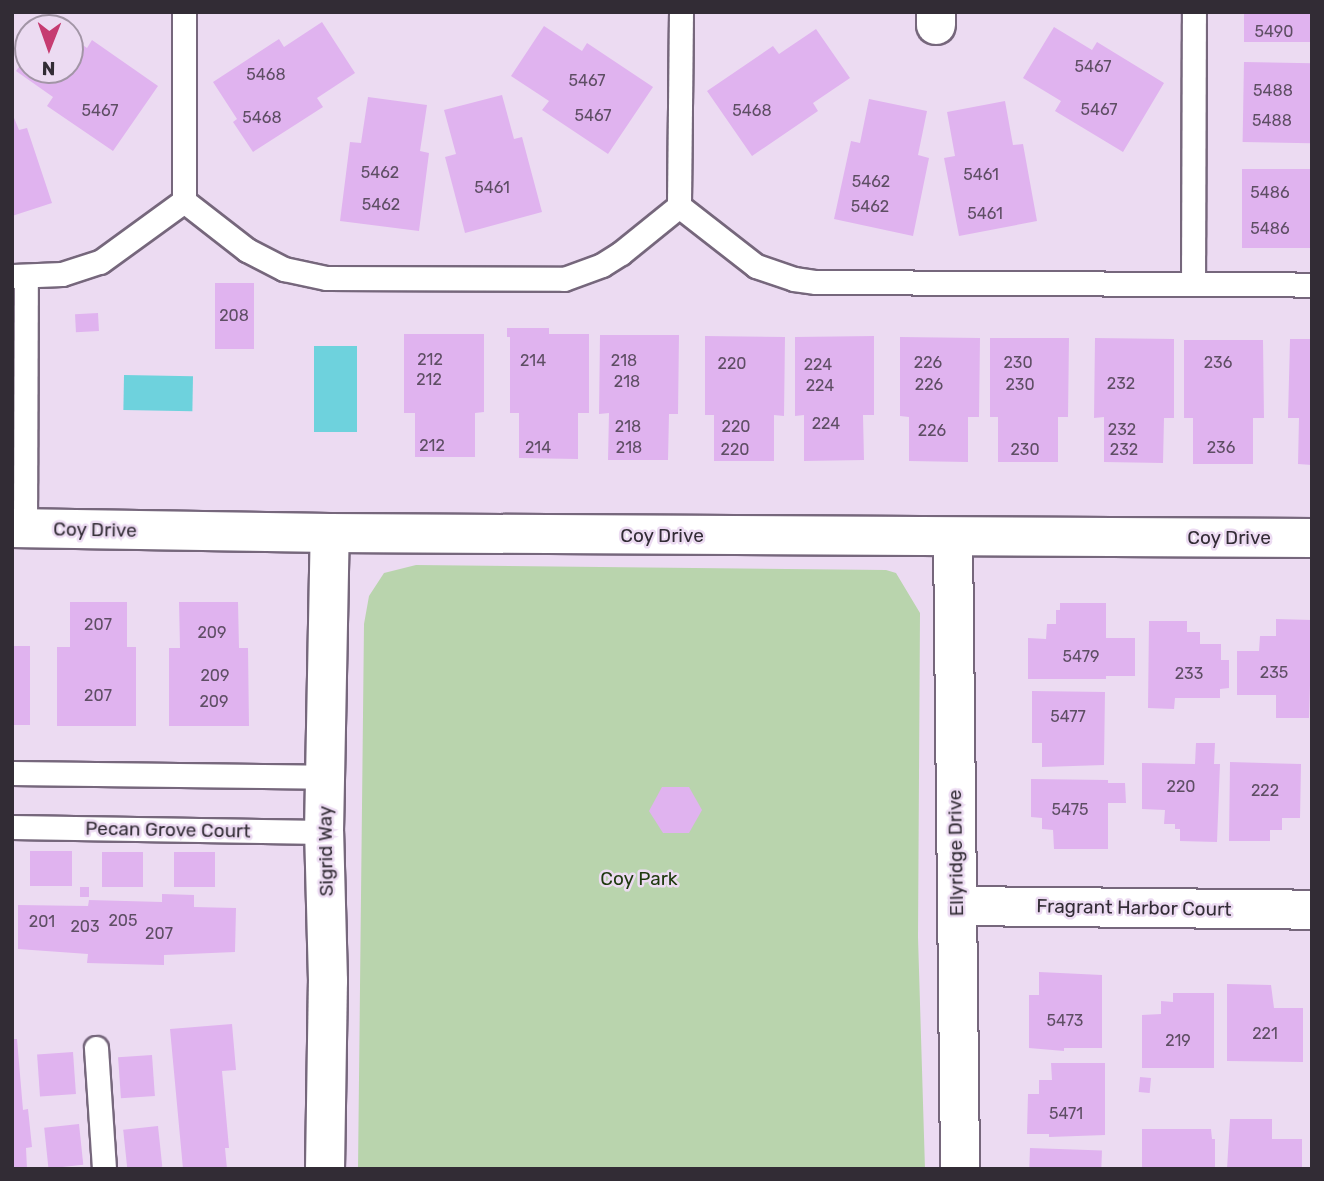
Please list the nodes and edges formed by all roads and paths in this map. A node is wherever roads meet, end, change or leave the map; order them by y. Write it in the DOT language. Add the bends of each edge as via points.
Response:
graph roads {
  1 [pos="184,12"];
  2 [pos="681,12"];
  3 [pos="1194,12"];
  4 [pos="184,201"];
  5 [pos="678,206"];
  6 [pos="19,276"];
  7 [pos="1193,284"];
  8 [pos="1312,285"];
  9 [pos="19,529"];
  10 [pos="330,533"];
  11 [pos="953,538"];
  12 [pos="1312,538"];
  13 [pos="12,773"];
  14 [pos="326,777"];
  15 [pos="12,827"];
  16 [pos="324,832"];
  17 [pos="957,906"];
  18 [pos="1312,911"];
  19 [pos="96,1048"];
  20 [pos="104,1169"];
  21 [pos="325,1169"];
  22 [pos="960,1169"];
  1 -- 4 [label="lane"];
  2 -- 5 [label="lane"];
  3 -- 7 [label="lane"];
  4 -- 5 [label="lane" via="266,262 303,275 340,278 564,279 612,259"];
  4 -- 6 [label="lane" via="100,262 62,274"];
  5 -- 7 [label="lane" via="756,266 794,279"];
  6 -- 9 [label="lane"];
  7 -- 8 [label="lane"];
  9 -- 10 [label="street, Coy Drive"];
  10 -- 11 [label="street, Coy Drive"];
  10 -- 14 [label="street, Sigrid Way"];
  11 -- 12 [label="street, Coy Drive"];
  11 -- 17 [label="street, Ellyridge Drive"];
  13 -- 14 [label="lane"];
  14 -- 16 [label="street, Sigrid Way"];
  15 -- 16 [label="lane, Pecan Grove Court"];
  16 -- 21 [label="street, Sigrid Way" via="328,981"];
  17 -- 18 [label="street, Fragrant Harbor Court"];
  17 -- 22 [label="street, Ellyridge Drive"];
  19 -- 20 [label="lane"];
}
